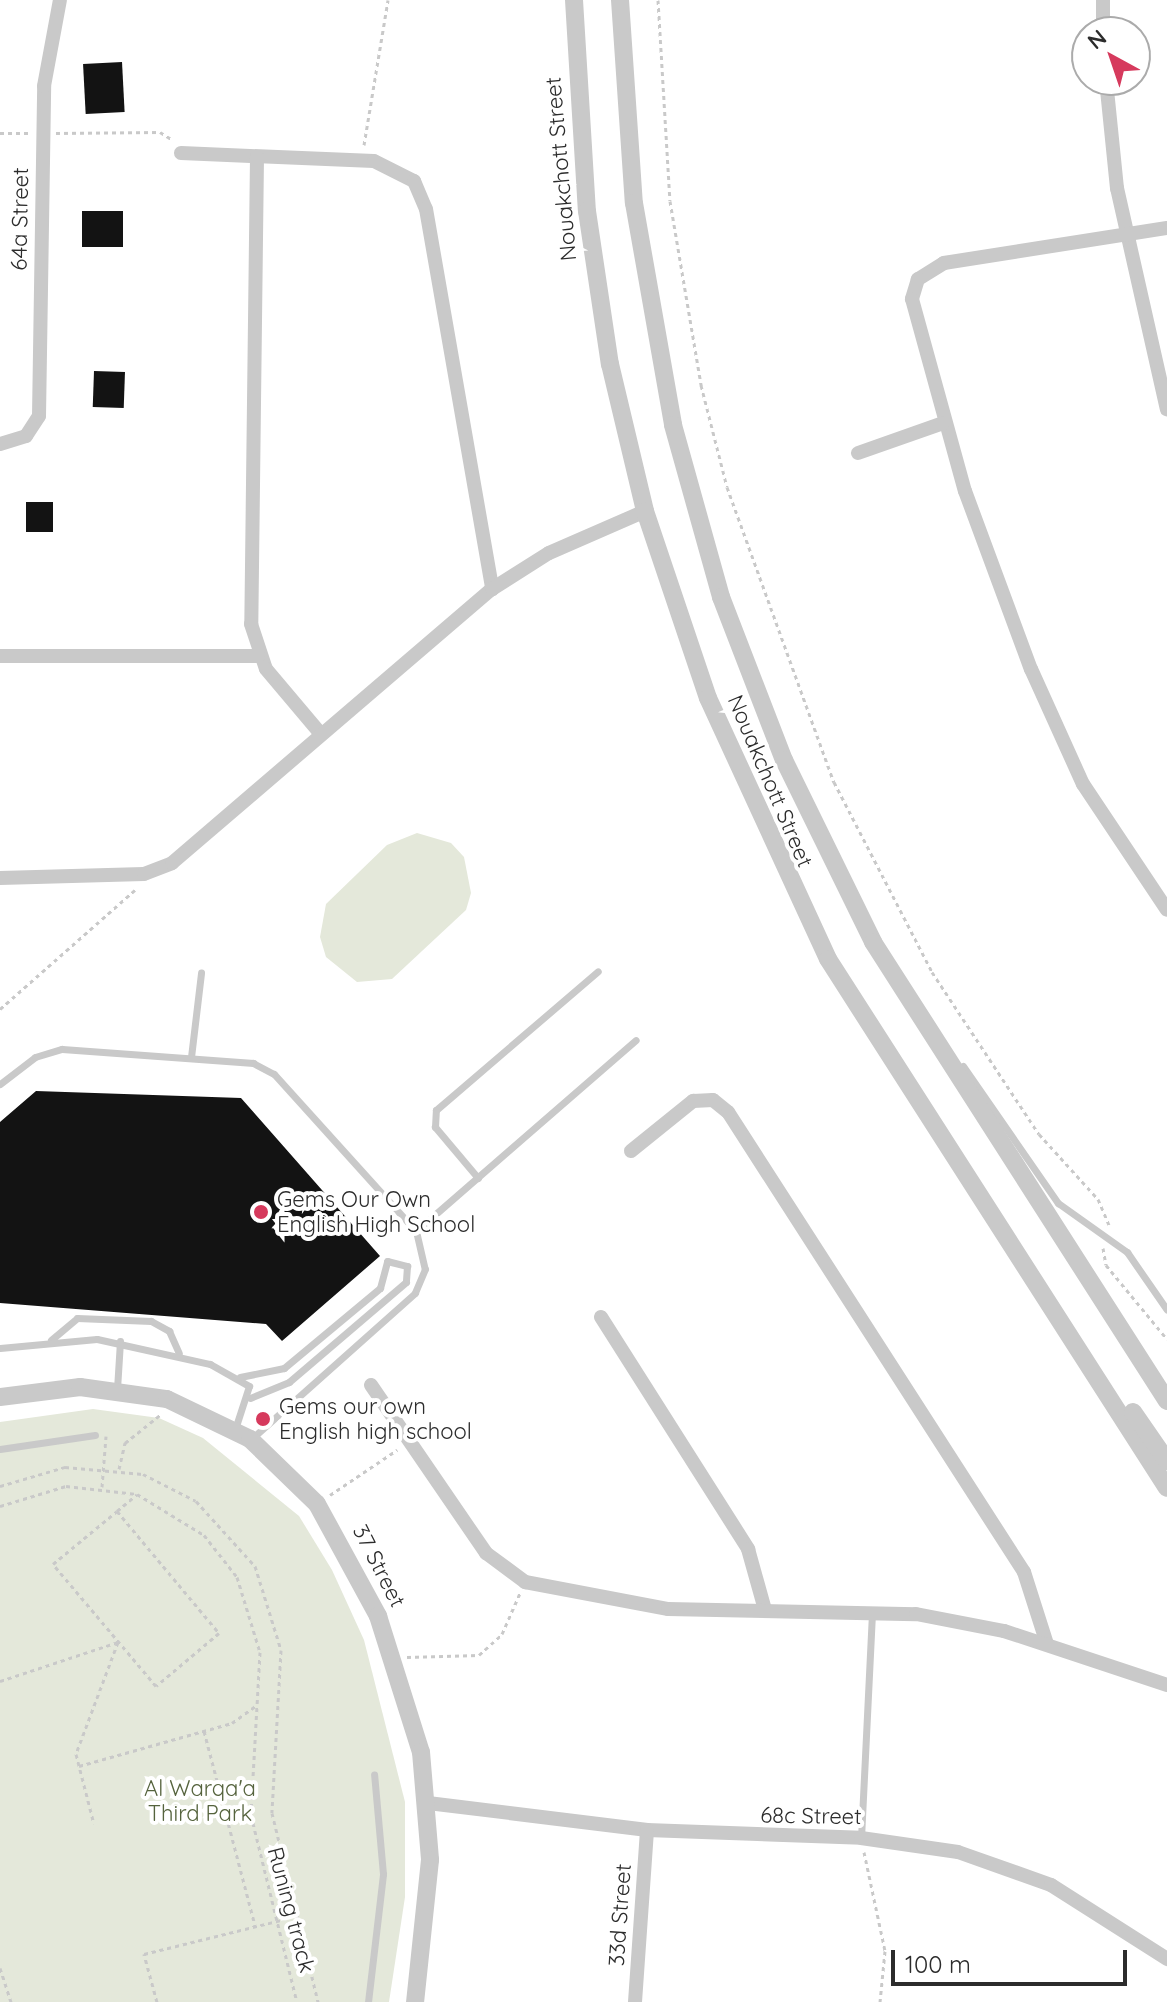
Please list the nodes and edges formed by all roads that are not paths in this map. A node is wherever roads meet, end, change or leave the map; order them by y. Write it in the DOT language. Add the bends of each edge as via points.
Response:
graph roads {
  1 [pos="60,0"];
  2 [pos="574,0"];
  3 [pos="620,0"];
  4 [pos="1108,96"];
  5 [pos="181,153"];
  6 [pos="257,157"];
  7 [pos="1167,228"];
  8 [pos="1126,235"];
  9 [pos="1167,409"];
  10 [pos="943,423"];
  11 [pos="0,444"];
  12 [pos="858,453"];
  13 [pos="645,511"];
  14 [pos="492,589"];
  15 [pos="0,656"];
  16 [pos="258,656"];
  17 [pos="321,734"];
  18 [pos="0,878"];
  19 [pos="1167,910"];
  20 [pos="863,924"];
  21 [pos="598,971"];
  22 [pos="201,973"];
  23 [pos="636,1040"];
  24 [pos="191,1057"];
  25 [pos="0,1084"];
  26 [pos="631,1151"];
  27 [pos="478,1178"];
  28 [pos="416,1231"];
  29 [pos="1154,1289"];
  30 [pos="1167,1290"];
  31 [pos="1167,1310"];
  32 [pos="601,1317"];
  33 [pos="1074,1338"];
  34 [pos="51,1340"];
  35 [pos="120,1341"];
  36 [pos="0,1348"];
  37 [pos="179,1353"];
  38 [pos="240,1377"];
  39 [pos="371,1385"];
  40 [pos="117,1389"];
  41 [pos="0,1397"];
  42 [pos="250,1398"];
  43 [pos="1167,1401"];
  44 [pos="243,1434"];
  45 [pos="95,1435"];
  46 [pos="0,1449"];
  47 [pos="1167,1461"];
  48 [pos="1167,1488"];
  49 [pos="872,1609"];
  50 [pos="765,1610"];
  51 [pos="1047,1644"];
  52 [pos="1167,1685"];
  53 [pos="374,1774"];
  54 [pos="428,1803"];
  55 [pos="647,1830"];
  56 [pos="861,1838"];
  57 [pos="1167,1959"];
  58 [pos="368,2002"];
  59 [pos="415,2002"];
  60 [pos="635,2002"];
  1 -- 11 [label="street, 64a Street" via="46,51 40,404 26,436"];
  2 -- 13 [label="street, Nouakchott Street" via="597,288"];
  3 -- 20 [label="street, Nouakchott Street" via="644,277 690,495 784,760"];
  4 -- 8 [label="street"];
  5 -- 6 [label="street"];
  6 -- 14 [label="street" via="362,161 403,171 422,194"];
  6 -- 16 [label="street" via="251,624"];
  7 -- 8 [label="street"];
  8 -- 9 [label="street"];
  8 -- 10 [label="street" via="925,271 912,299"];
  10 -- 12 [label="street"];
  10 -- 19 [label="street" via="1056,727 1083,784"];
  13 -- 14 [label="street" via="549,553"];
  13 -- 33 [label="street, Nouakchott Street" via="708,698 793,894 890,1058"];
  14 -- 17 [label="street"];
  15 -- 16 [label="street"];
  16 -- 17 [label="street"];
  17 -- 18 [label="street" via="159,870"];
  20 -- 29 [label="lane" via="881,939 1058,1203 1105,1237"];
  20 -- 43 [label="street, Nouakchott Street"];
  21 -- 27 [label="lane" via="436,1110 435,1127"];
  22 -- 24 [label="lane"];
  23 -- 27 [label="lane"];
  24 -- 25 [label="lane" via="62,1049 35,1057"];
  24 -- 28 [label="lane" via="253,1063 274,1074"];
  26 -- 51 [label="street" via="693,1101 713,1100 728,1112 1024,1572"];
  27 -- 28 [label="lane"];
  28 -- 44 [label="lane" via="425,1269 415,1293"];
  29 -- 30 [label="lane"];
  29 -- 31 [label="lane"];
  32 -- 50 [label="street" via="748,1549"];
  33 -- 47 [label="street"];
  33 -- 48 [label="street, Nouakchott Street"];
  34 -- 35 [label="lane"];
  34 -- 36 [label="lane"];
  34 -- 37 [label="lane" via="77,1318 151,1321 169,1331"];
  35 -- 37 [label="lane"];
  35 -- 40 [label="lane"];
  37 -- 38 [label="lane"];
  38 -- 42 [label="lane"];
  38 -- 42 [label="lane" via="284,1368 380,1288 387,1261 407,1266 406,1282 289,1382"];
  39 -- 50 [label="street" via="486,1553 525,1582 668,1609"];
  40 -- 41 [label="street, 37 Street" via="43,1389"];
  40 -- 44 [label="street, 37 Street" via="167,1399"];
  42 -- 44 [label="lane"];
  44 -- 54 [label="street, 37 Street" via="317,1504 360,1577 393,1656"];
  45 -- 46 [label="lane"];
  49 -- 50 [label="street"];
  49 -- 51 [label="street" via="961,1621"];
  49 -- 56 [label="lane"];
  51 -- 52 [label="street"];
  53 -- 58 [label="lane" via="383,1874"];
  54 -- 55 [label="street, 68c Street"];
  54 -- 59 [label="street, 37 Street" via="427,1919"];
  55 -- 56 [label="street, 68c Street"];
  55 -- 60 [label="street, 33d Street"];
  56 -- 57 [label="street, 68c Street" via="1006,1866 1095,1908"];
}
